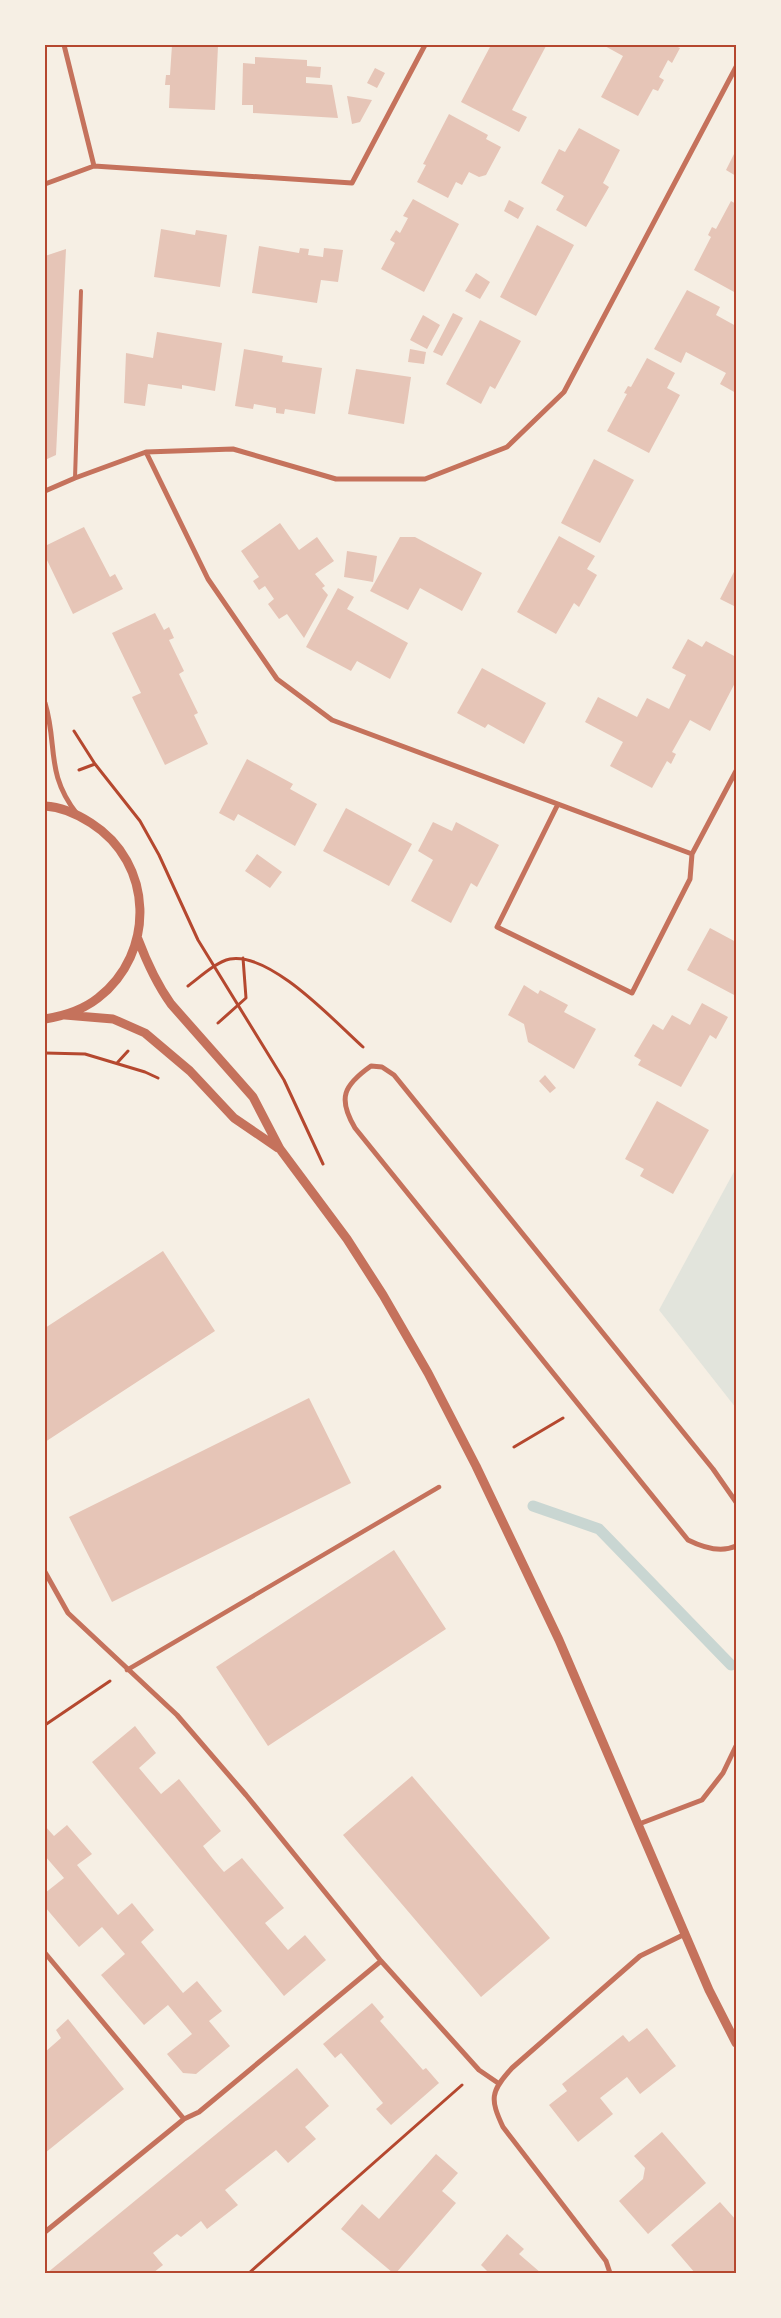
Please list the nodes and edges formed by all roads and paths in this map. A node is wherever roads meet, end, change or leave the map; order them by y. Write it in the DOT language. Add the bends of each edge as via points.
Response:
graph roads {
  1 [pos="64,45"];
  2 [pos="425,45"];
  3 [pos="736,68"];
  4 [pos="94,166"];
  5 [pos="45,184"];
  6 [pos="81,291"];
  7 [pos="146,452"];
  8 [pos="75,478"];
  9 [pos="45,491"];
  10 [pos="45,703"];
  11 [pos="72,728"];
  12 [pos="736,771"];
  13 [pos="558,804"];
  14 [pos="45,806"];
  15 [pos="77,814"];
  16 [pos="692,854"];
  17 [pos="138,939"];
  18 [pos="214,968"];
  19 [pos="65,1015"];
  20 [pos="45,1018"];
  21 [pos="45,1053"];
  22 [pos="117,1064"];
  23 [pos="371,1066"];
  24 [pos="280,1149"];
  25 [pos="326,1173"];
  26 [pos="581,1408"];
  27 [pos="514,1447"];
  28 [pos="439,1487"];
  29 [pos="736,1502"];
  30 [pos="736,1546"];
  31 [pos="45,1572"];
  32 [pos="128,1670"];
  33 [pos="45,1725"];
  34 [pos="736,1746"];
  35 [pos="639,1824"];
  36 [pos="685,1934"];
  37 [pos="45,1953"];
  38 [pos="381,1961"];
  39 [pos="736,2043"];
  40 [pos="479,2070"];
  41 [pos="498,2083"];
  42 [pos="184,2120"];
  43 [pos="45,2232"];
  44 [pos="248,2273"];
  45 [pos="610,2273"];
  1 -- 4 [label="street"];
  2 -- 4 [label="street" via="352,183"];
  3 -- 7 [label="street" via="564,392 507,447 425,479 336,479 233,449"];
  4 -- 5 [label="street"];
  6 -- 8 [label="lane"];
  7 -- 8 [label="street"];
  7 -- 13 [label="street" via="208,579 277,679 332,720"];
  8 -- 9 [label="street"];
  10 -- 15 [label="street" via="60,788"];
  11 -- 18 [label="path" via="95,764 140,821"];
  12 -- 16 [label="street"];
  13 -- 16 [label="street"];
  13 -- 16 [label="street" via="497,927 632,993 690,880"];
  14 -- 15 [label="street"];
  15 -- 17 [label="street" via="103,830 123,852 136,879 141,909"];
  17 -- 19 [label="street" via="123,972 98,999"];
  17 -- 24 [label="street" via="159,988 253,1096"];
  18 -- 23 [label="path" via="228,960 243,958 268,968 304,993 363,1047"];
  18 -- 25 [label="path" via="284,1080"];
  19 -- 20 [label="street"];
  19 -- 24 [label="street" via="113,1019 145,1033 190,1072 234,1118"];
  21 -- 22 [label="path" via="85,1054"];
  23 -- 26 [label="street" via="349,1084 344,1099 345,1112"];
  23 -- 29 [label="street" via="382,1067 394,1075 713,1468"];
  24 -- 35 [label="street" via="347,1239 428,1373 559,1640"];
  26 -- 27 [label="path"];
  26 -- 30 [label="street" via="688,1540 714,1549"];
  28 -- 32 [label="street"];
  31 -- 32 [label="street" via="68,1613"];
  32 -- 33 [label="path"];
  32 -- 38 [label="street" via="177,1715"];
  34 -- 35 [label="street" via="723,1773 702,1800"];
  35 -- 36 [label="street"];
  36 -- 39 [label="street"];
  36 -- 41 [label="street" via="640,1956"];
  37 -- 42 [label="street"];
  38 -- 40 [label="street"];
  38 -- 42 [label="street" via="199,2112"];
  40 -- 41 [label="street"];
  40 -- 44 [label="path"];
  41 -- 45 [label="street" via="492,2105 502,2127 606,2261"];
  42 -- 43 [label="street"];
}
